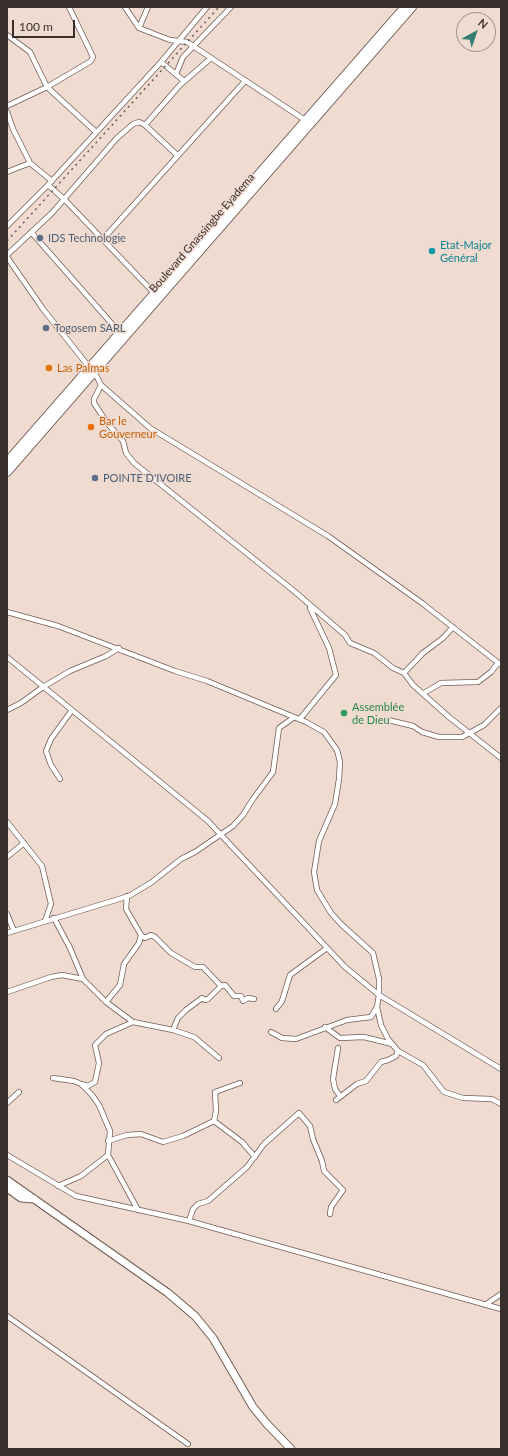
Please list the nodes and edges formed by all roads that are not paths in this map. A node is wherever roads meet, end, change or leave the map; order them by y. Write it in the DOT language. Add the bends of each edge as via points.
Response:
graph roads {
  1 [pos="69,7"];
  2 [pos="125,7"];
  3 [pos="148,7"];
  4 [pos="207,7"];
  5 [pos="231,7"];
  6 [pos="405,7"];
  7 [pos="412,7"];
  8 [pos="139,28"];
  9 [pos="7,35"];
  10 [pos="178,40"];
  11 [pos="192,46"];
  12 [pos="210,59"];
  13 [pos="161,62"];
  14 [pos="176,74"];
  15 [pos="184,81"];
  16 [pos="245,81"];
  17 [pos="47,87"];
  18 [pos="7,106"];
  19 [pos="7,112"];
  20 [pos="305,120"];
  21 [pos="145,125"];
  22 [pos="96,132"];
  23 [pos="177,155"];
  24 [pos="30,163"];
  25 [pos="7,172"];
  26 [pos="52,181"];
  27 [pos="48,186"];
  28 [pos="65,200"];
  29 [pos="7,226"];
  30 [pos="31,232"];
  31 [pos="103,239"];
  32 [pos="7,256"];
  33 [pos="154,293"];
  34 [pos="120,333"];
  35 [pos="91,370"];
  36 [pos="101,385"];
  37 [pos="7,462"];
  38 [pos="7,472"];
  39 [pos="309,604"];
  40 [pos="7,612"];
  41 [pos="453,627"];
  42 [pos="119,648"];
  43 [pos="7,657"];
  44 [pos="500,664"];
  45 [pos="404,673"];
  46 [pos="43,687"];
  47 [pos="424,693"];
  48 [pos="501,708"];
  49 [pos="7,710"];
  50 [pos="72,710"];
  51 [pos="293,718"];
  52 [pos="300,720"];
  53 [pos="388,720"];
  54 [pos="470,733"];
  55 [pos="501,758"];
  56 [pos="60,779"];
  57 [pos="7,822"];
  58 [pos="220,835"];
  59 [pos="24,843"];
  60 [pos="7,857"];
  61 [pos="127,896"];
  62 [pos="7,914"];
  63 [pos="54,918"];
  64 [pos="45,921"];
  65 [pos="14,931"];
  66 [pos="7,933"];
  67 [pos="141,936"];
  68 [pos="327,948"];
  69 [pos="83,979"];
  70 [pos="221,986"];
  71 [pos="7,992"];
  72 [pos="379,995"];
  73 [pos="254,999"];
  74 [pos="106,1002"];
  75 [pos="377,1007"];
  76 [pos="276,1009"];
  77 [pos="133,1022"];
  78 [pos="326,1027"];
  79 [pos="173,1030"];
  80 [pos="271,1032"];
  81 [pos="392,1044"];
  82 [pos="338,1048"];
  83 [pos="398,1051"];
  84 [pos="219,1058"];
  85 [pos="501,1070"];
  86 [pos="53,1078"];
  87 [pos="240,1083"];
  88 [pos="81,1084"];
  89 [pos="19,1092"];
  90 [pos="340,1096"];
  91 [pos="336,1100"];
  92 [pos="7,1103"];
  93 [pos="501,1104"];
  94 [pos="214,1121"];
  95 [pos="108,1141"];
  96 [pos="7,1155"];
  97 [pos="108,1155"];
  98 [pos="255,1157"];
  99 [pos="7,1180"];
  100 [pos="58,1186"];
  101 [pos="7,1188"];
  102 [pos="34,1199"];
  103 [pos="138,1210"];
  104 [pos="330,1214"];
  105 [pos="188,1221"];
  106 [pos="501,1294"];
  107 [pos="485,1305"];
  108 [pos="501,1309"];
  109 [pos="7,1316"];
  110 [pos="188,1444"];
  111 [pos="291,1449"];
  1 -- 17 [label="street" via="93,57 87,65"];
  2 -- 8 [label="street"];
  3 -- 8 [label="street"];
  4 -- 10 [label="street"];
  5 -- 11 [label="street"];
  6 -- 20 [label="highway, Boulevard Gnassingbe Eyadema"];
  7 -- 35 [label="highway, Boulevard Gnassingbe Eyadema"];
  8 -- 10 [label="street" via="170,40"];
  9 -- 17 [label="street" via="30,52"];
  10 -- 11 [label="street"];
  10 -- 13 [label="street"];
  11 -- 12 [label="street"];
  11 -- 14 [label="street"];
  12 -- 15 [label="street"];
  12 -- 16 [label="street"];
  13 -- 14 [label="street"];
  13 -- 22 [label="street"];
  14 -- 15 [label="street"];
  15 -- 21 [label="street"];
  16 -- 20 [label="street"];
  16 -- 23 [label="street"];
  17 -- 18 [label="street"];
  17 -- 22 [label="street"];
  19 -- 24 [label="street"];
  20 -- 33 [label="highway, Boulevard Gnassingbe Eyadema"];
  21 -- 23 [label="street"];
  21 -- 28 [label="street" via="135,123 117,138"];
  22 -- 26 [label="street"];
  23 -- 31 [label="street"];
  24 -- 25 [label="street"];
  24 -- 26 [label="street"];
  26 -- 27 [label="street"];
  27 -- 28 [label="street"];
  27 -- 29 [label="street"];
  28 -- 30 [label="street"];
  28 -- 31 [label="street"];
  30 -- 32 [label="street"];
  30 -- 34 [label="street"];
  31 -- 33 [label="street"];
  32 -- 35 [label="street" via="42,309"];
  33 -- 34 [label="highway, Boulevard Gnassingbe Eyadema"];
  34 -- 35 [label="highway, Boulevard Gnassingbe Eyadema"];
  35 -- 36 [label="street"];
  35 -- 37 [label="highway, Boulevard Gnassingbe Eyadema"];
  35 -- 38 [label="highway, Boulevard Gnassingbe Eyadema"];
  36 -- 39 [label="street" via="94,403 123,441 126,453 134,463"];
  36 -- 41 [label="street" via="162,436 328,536"];
  39 -- 45 [label="street" via="350,643 374,653"];
  39 -- 52 [label="street" via="329,648 336,675"];
  40 -- 42 [label="street" via="58,626"];
  41 -- 44 [label="street"];
  41 -- 45 [label="street"];
  42 -- 46 [label="street"];
  42 -- 51 [label="street" via="207,681"];
  43 -- 46 [label="street"];
  44 -- 47 [label="street" via="478,682 441,683"];
  45 -- 47 [label="street" via="413,685"];
  46 -- 49 [label="street"];
  46 -- 50 [label="street"];
  47 -- 54 [label="street"];
  48 -- 54 [label="street" via="484,725"];
  50 -- 56 [label="street" via="51,739 46,751 50,765"];
  50 -- 58 [label="street" via="208,821"];
  51 -- 52 [label="street"];
  51 -- 58 [label="street" via="279,728 273,772 243,815"];
  52 -- 72 [label="street" via="324,732 336,750 340,762 338,796 319,841 314,872 317,890 331,913 373,953 378,968"];
  53 -- 54 [label="street" via="413,726 422,732 439,737 462,737"];
  54 -- 55 [label="street"];
  57 -- 59 [label="street"];
  58 -- 61 [label="street" via="181,858 146,887"];
  58 -- 68 [label="street"];
  59 -- 60 [label="street"];
  59 -- 64 [label="street" via="42,866 51,904"];
  61 -- 63 [label="street"];
  61 -- 67 [label="street" via="126,908"];
  62 -- 65 [label="street"];
  63 -- 64 [label="street"];
  63 -- 69 [label="street"];
  64 -- 65 [label="street"];
  65 -- 66 [label="street"];
  67 -- 70 [label="street" via="156,937 171,953 195,967 203,967"];
  67 -- 74 [label="street" via="124,964 120,985"];
  68 -- 72 [label="street" via="345,967"];
  68 -- 76 [label="street" via="290,975 282,1001"];
  69 -- 71 [label="street" via="62,975"];
  69 -- 74 [label="street"];
  70 -- 73 [label="street" via="225,985 234,996 241,996 243,1000"];
  70 -- 79 [label="street" via="208,999 202,998 186,1010 178,1018"];
  72 -- 75 [label="street"];
  72 -- 85 [label="street"];
  74 -- 77 [label="street"];
  75 -- 78 [label="street" via="371,1017"];
  75 -- 81 [label="street" via="381,1025"];
  77 -- 79 [label="street"];
  77 -- 88 [label="street" via="106,1034 95,1045 99,1064 95,1082 88,1086"];
  78 -- 80 [label="street" via="296,1039 282,1038"];
  78 -- 81 [label="street" via="340,1038 364,1037"];
  79 -- 84 [label="street" via="194,1037"];
  81 -- 83 [label="street"];
  82 -- 90 [label="street" via="333,1079"];
  83 -- 90 [label="street" via="392,1058 381,1062 366,1081"];
  83 -- 93 [label="street" via="423,1065 444,1092 463,1098 492,1100"];
  86 -- 88 [label="street"];
  87 -- 94 [label="street" via="214,1092"];
  88 -- 95 [label="street" via="99,1105 110,1131"];
  89 -- 92 [label="street"];
  90 -- 91 [label="street"];
  94 -- 95 [label="street" via="183,1136 163,1142 141,1134"];
  94 -- 98 [label="street" via="242,1142"];
  95 -- 97 [label="street"];
  96 -- 100 [label="street"];
  97 -- 100 [label="street" via="81,1176"];
  97 -- 103 [label="street"];
  98 -- 104 [label="street" via="264,1144 299,1113 310,1126 312,1140 324,1171 343,1190 331,1207"];
  98 -- 105 [label="street" via="208,1201 198,1204"];
  99 -- 102 [label="main road"];
  100 -- 103 [label="street" via="76,1196"];
  101 -- 102 [label="main road" via="21,1198"];
  102 -- 111 [label="main road" via="168,1293 195,1316 214,1338 253,1407"];
  103 -- 105 [label="street"];
  105 -- 107 [label="street"];
  106 -- 107 [label="street"];
  107 -- 108 [label="street"];
  109 -- 110 [label="street"];
}
